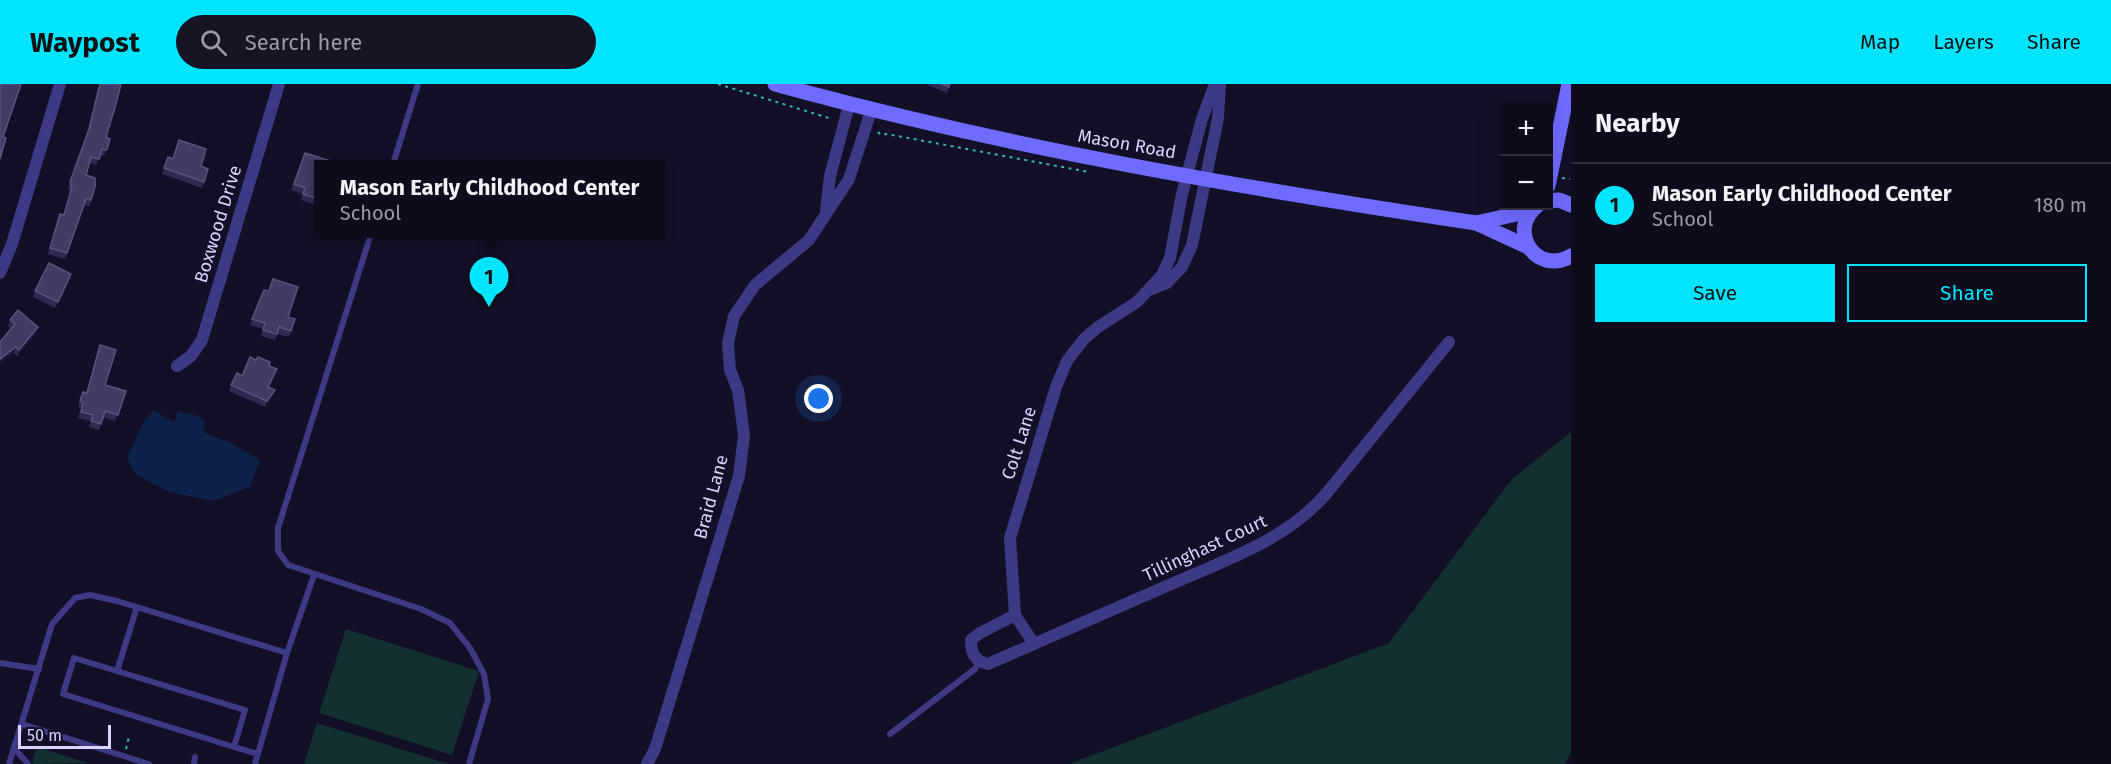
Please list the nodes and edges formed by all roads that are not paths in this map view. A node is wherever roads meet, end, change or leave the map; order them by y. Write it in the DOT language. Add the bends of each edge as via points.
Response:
graph roads {
  1 [pos="60,84"];
  2 [pos="279,84"];
  3 [pos="418,84"];
  4 [pos="775,84"];
  5 [pos="1218,84"];
  6 [pos="1569,84"];
  7 [pos="849,105"];
  8 [pos="871,111"];
  9 [pos="395,160"];
  10 [pos="1553,162"];
  11 [pos="1187,174"];
  12 [pos="1206,178"];
  13 [pos="1553,201"];
  14 [pos="1571,205"];
  15 [pos="1525,210"];
  16 [pos="1532,210"];
  17 [pos="826,213"];
  18 [pos="1476,223"];
  19 [pos="370,238"];
  20 [pos="1528,247"];
  21 [pos="1570,257"];
  22 [pos="0,273"];
  23 [pos="1151,290"];
  24 [pos="1449,342"];
  25 [pos="177,366"];
  26 [pos="314,575"];
  27 [pos="137,607"];
  28 [pos="1015,615"];
  29 [pos="1034,644"];
  30 [pos="287,653"];
  31 [pos="979,662"];
  32 [pos="0,663"];
  33 [pos="39,669"];
  34 [pos="117,671"];
  35 [pos="22,724"];
  36 [pos="890,734"];
  37 [pos="234,747"];
  38 [pos="14,748"];
  39 [pos="655,749"];
  40 [pos="258,754"];
  41 [pos="9,764"];
  42 [pos="28,764"];
  43 [pos="149,764"];
  44 [pos="255,764"];
  45 [pos="468,764"];
  46 [pos="647,764"];
  47 [pos="655,764"];
  1 -- 22 [label="street"];
  2 -- 25 [label="street, Boxwood Drive" via="202,340 191,356"];
  3 -- 9 [label="lane"];
  4 -- 7 [label="main road, Mason Road"];
  5 -- 11 [label="street, Colt Lane" via="1202,119"];
  5 -- 12 [label="street, Colt Lane" via="1218,118"];
  6 -- 10 [label="main road"];
  7 -- 8 [label="main road, Mason Road"];
  7 -- 17 [label="street, Braid Lane" via="830,176"];
  8 -- 11 [label="main road, Mason Road"];
  8 -- 17 [label="street, Braid Lane" via="849,179"];
  11 -- 12 [label="main road, Mason Road"];
  11 -- 23 [label="street, Colt Lane" via="1170,258"];
  12 -- 18 [label="main road, Mason Road"];
  12 -- 23 [label="street, Colt Lane" via="1192,245 1182,267 1167,283"];
  13 -- 14 [label="main road"];
  15 -- 18 [label="main road, Mason Road"];
  16 -- 20 [label="main road" via="1523,229"];
  17 -- 39 [label="street, Braid Lane" via="808,240 755,285 734,316 728,343 744,435 739,476"];
  18 -- 20 [label="main road, Mason Road"];
  19 -- 26 [label="lane" via="278,528 279,551 288,566"];
  20 -- 21 [label="main road, Mason Road" via="1542,259 1560,261"];
  23 -- 28 [label="street, Colt Lane" via="1084,339 1059,378 1010,538"];
  24 -- 29 [label="street, Tillinghast Court" via="1326,494 1292,526 1260,544"];
  26 -- 30 [label="lane"];
  26 -- 45 [label="lane" via="421,609 450,623 464,639 484,674 488,699"];
  27 -- 30 [label="lane"];
  27 -- 33 [label="lane" via="90,595 75,598 52,624"];
  27 -- 34 [label="lane"];
  28 -- 29 [label="street, Colt Lane"];
  28 -- 31 [label="street" via="971,640 971,652"];
  29 -- 31 [label="street, Tillinghast Court" via="988,664"];
  30 -- 40 [label="lane"];
  31 -- 36 [label="lane"];
  32 -- 33 [label="lane"];
  33 -- 35 [label="lane"];
  34 -- 37 [label="lane" via="245,710"];
  34 -- 37 [label="lane" via="74,658 63,694"];
  35 -- 38 [label="lane"];
  35 -- 43 [label="lane"];
  37 -- 40 [label="lane"];
  38 -- 41 [label="lane"];
  38 -- 42 [label="lane"];
  39 -- 46 [label="street, Braid Lane"];
  39 -- 47 [label="street, Braid Lane"];
  40 -- 44 [label="lane"];
}
